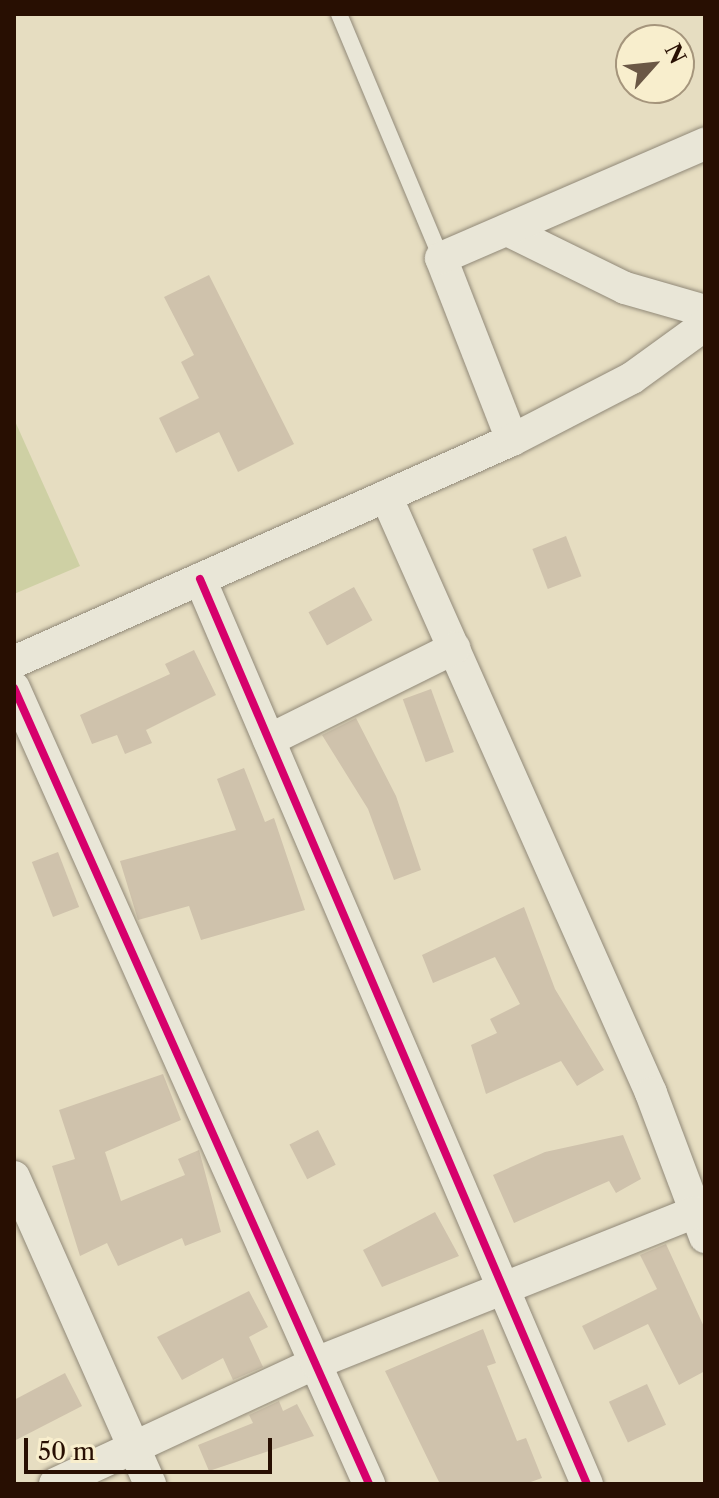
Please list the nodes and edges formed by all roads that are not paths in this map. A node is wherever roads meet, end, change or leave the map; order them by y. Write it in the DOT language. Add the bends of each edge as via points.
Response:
graph roads {
  1 [pos="339,14"];
  2 [pos="705,144"];
  3 [pos="509,231"];
  4 [pos="441,258"];
  5 [pos="705,311"];
  6 [pos="705,325"];
  7 [pos="512,440"];
  8 [pos="386,496"];
  9 [pos="200,579"];
  10 [pos="454,648"];
  11 [pos="14,662"];
  12 [pos="14,688"];
  13 [pos="269,740"];
  14 [pos="14,1177"];
  15 [pos="700,1225"];
  16 [pos="503,1293"];
  17 [pos="316,1363"];
  18 [pos="134,1447"];
  19 [pos="55,1484"];
  20 [pos="150,1484"];
  21 [pos="369,1484"];
  22 [pos="587,1484"];
  1 -- 4 [label="lane"];
  2 -- 3 [label="street"];
  3 -- 4 [label="street"];
  3 -- 5 [label="street" via="625,288"];
  4 -- 7 [label="street"];
  6 -- 7 [label="street" via="632,378"];
  7 -- 8 [label="street"];
  8 -- 9 [label="street"];
  8 -- 10 [label="street"];
  9 -- 11 [label="street"];
  9 -- 13 [label="street"];
  10 -- 13 [label="street"];
  10 -- 15 [label="street" via="651,1093"];
  12 -- 17 [label="street"];
  13 -- 16 [label="street"];
  14 -- 18 [label="street"];
  15 -- 16 [label="street"];
  16 -- 17 [label="street"];
  16 -- 22 [label="street"];
  17 -- 18 [label="street"];
  17 -- 21 [label="street"];
  18 -- 19 [label="street"];
  18 -- 20 [label="street"];
}
